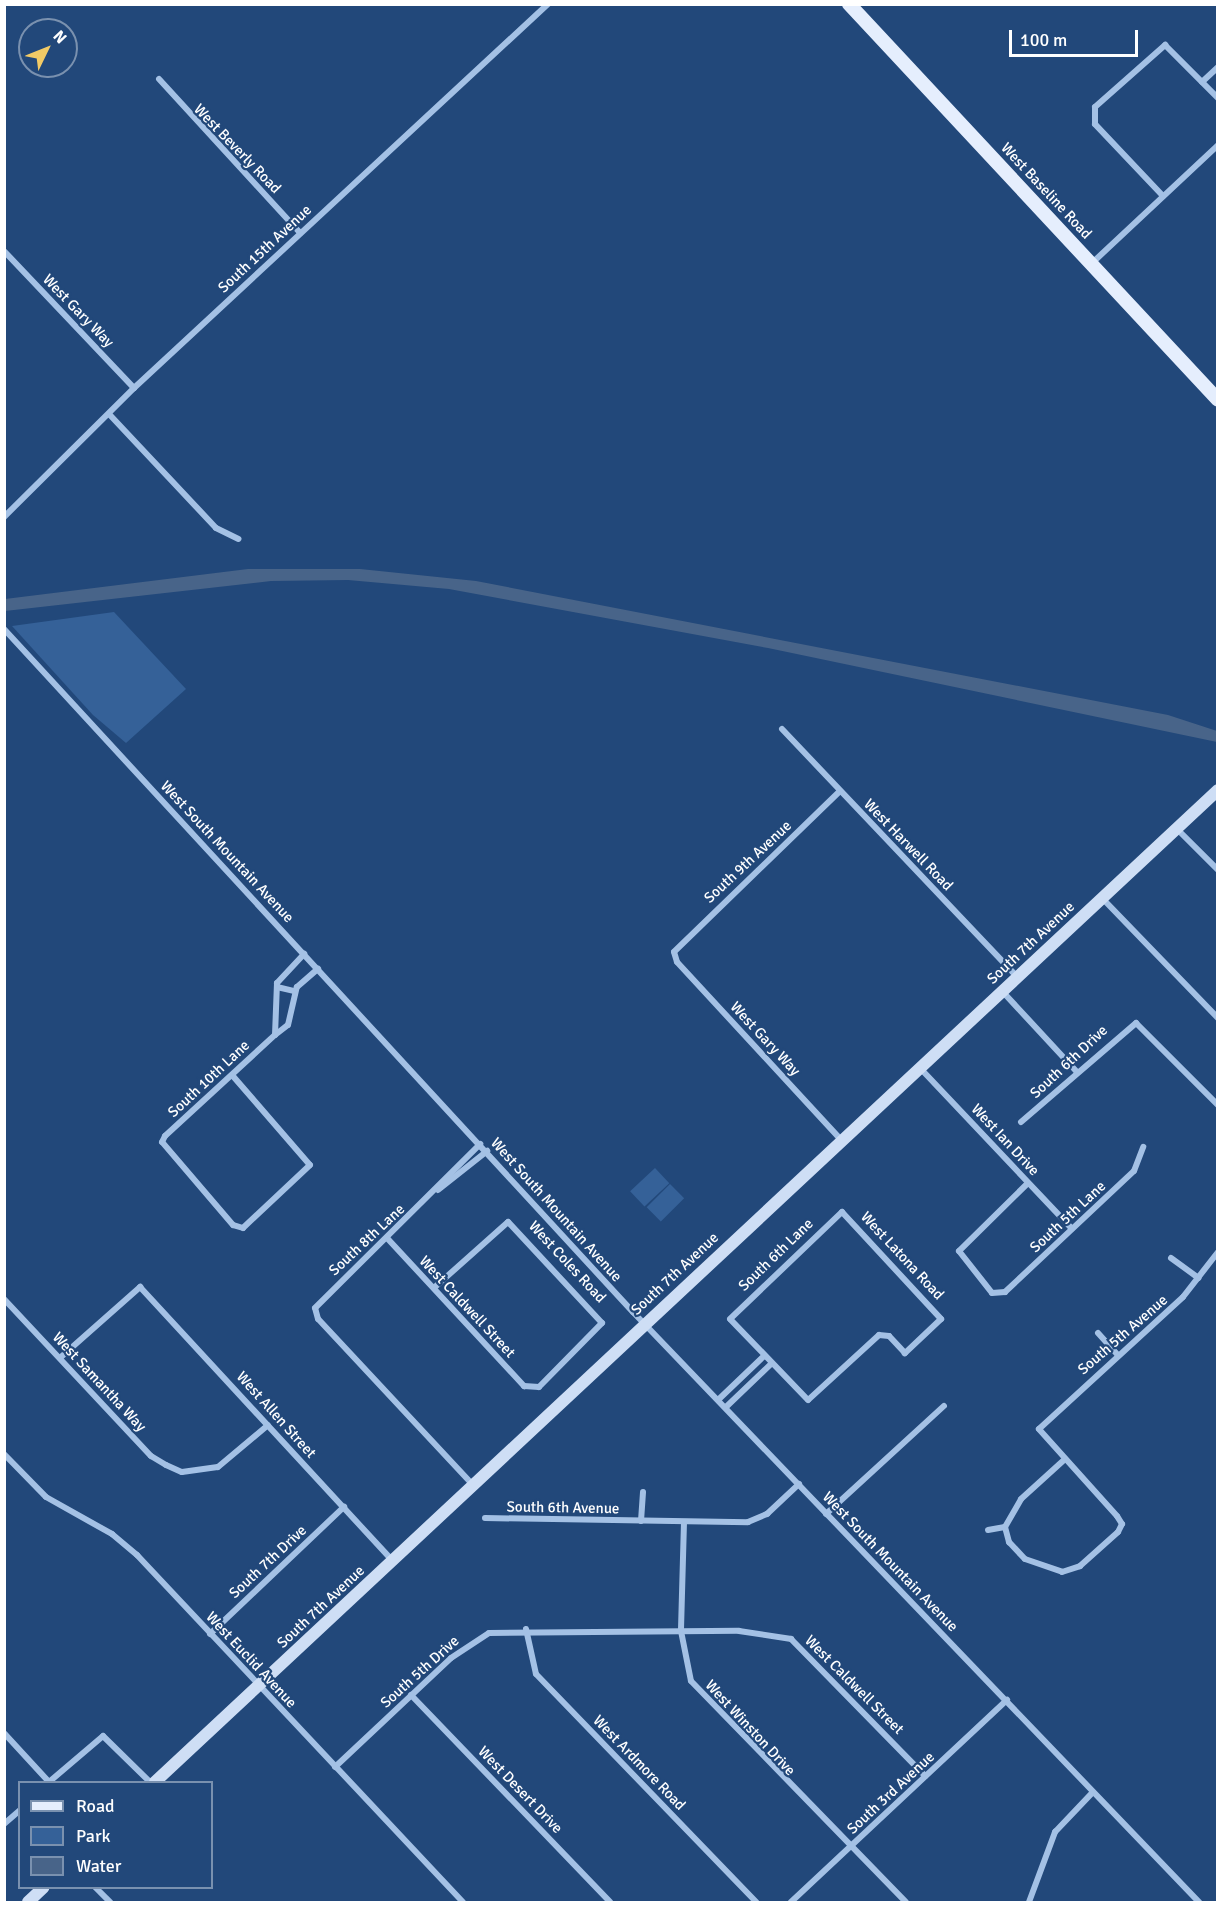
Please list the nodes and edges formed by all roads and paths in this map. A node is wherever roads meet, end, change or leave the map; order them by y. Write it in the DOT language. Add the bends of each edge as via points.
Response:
graph roads {
  1 [pos="548,4"];
  2 [pos="849,4"];
  3 [pos="1218,68"];
  4 [pos="159,79"];
  5 [pos="1202,82"];
  6 [pos="1218,98"];
  7 [pos="1218,146"];
  8 [pos="1163,196"];
  9 [pos="300,233"];
  10 [pos="4,251"];
  11 [pos="1091,264"];
  12 [pos="134,388"];
  13 [pos="1218,400"];
  14 [pos="109,414"];
  15 [pos="4,517"];
  16 [pos="239,539"];
  17 [pos="4,629"];
  18 [pos="782,729"];
  19 [pos="1218,790"];
  20 [pos="840,791"];
  21 [pos="1176,828"];
  22 [pos="1218,870"];
  23 [pos="1102,897"];
  24 [pos="674,952"];
  25 [pos="304,954"];
  26 [pos="318,969"];
  27 [pos="1017,977"];
  28 [pos="277,987"];
  29 [pos="295,991"];
  30 [pos="1002,991"];
  31 [pos="1218,1018"];
  32 [pos="275,1035"];
  33 [pos="920,1068"];
  34 [pos="1077,1071"];
  35 [pos="232,1075"];
  36 [pos="1218,1105"];
  37 [pos="1021,1122"];
  38 [pos="842,1140"];
  39 [pos="480,1144"];
  40 [pos="1143,1147"];
  41 [pos="487,1151"];
  42 [pos="452,1170"];
  43 [pos="459,1177"];
  44 [pos="1028,1183"];
  45 [pos="437,1190"];
  46 [pos="842,1212"];
  47 [pos="1072,1229"];
  48 [pos="387,1238"];
  49 [pos="1218,1252"];
  50 [pos="1171,1258"];
  51 [pos="1199,1278"];
  52 [pos="434,1288"];
  53 [pos="4,1299"];
  54 [pos="645,1324"];
  55 [pos="1098,1333"];
  56 [pos="1118,1355"];
  57 [pos="764,1356"];
  58 [pos="61,1357"];
  59 [pos="771,1364"];
  60 [pos="746,1373"];
  61 [pos="753,1381"];
  62 [pos="532,1389"];
  63 [pos="718,1400"];
  64 [pos="944,1406"];
  65 [pos="726,1407"];
  66 [pos="268,1425"];
  67 [pos="4,1454"];
  68 [pos="1064,1460"];
  69 [pos="799,1484"];
  70 [pos="473,1485"];
  71 [pos="643,1492"];
  72 [pos="344,1507"];
  73 [pos="826,1514"];
  74 [pos="485,1518"];
  75 [pos="641,1521"];
  76 [pos="684,1522"];
  77 [pos="1005,1527"];
  78 [pos="988,1530"];
  79 [pos="393,1561"];
  80 [pos="526,1629"];
  81 [pos="681,1631"];
  82 [pos="210,1634"];
  83 [pos="258,1687"];
  84 [pos="411,1695"];
  85 [pos="1007,1700"];
  86 [pos="4,1733"];
  87 [pos="335,1767"];
  88 [pos="925,1776"];
  89 [pos="48,1781"];
  90 [pos="50,1781"];
  91 [pos="149,1781"];
  92 [pos="156,1781"];
  93 [pos="1093,1792"];
  94 [pos="18,1812"];
  95 [pos="4,1824"];
  96 [pos="849,1848"];
  97 [pos="41,1889"];
  98 [pos="98,1889"];
  99 [pos="28,1902"];
  100 [pos="110,1902"];
  101 [pos="463,1902"];
  102 [pos="610,1902"];
  103 [pos="756,1902"];
  104 [pos="791,1902"];
  105 [pos="906,1902"];
  106 [pos="1029,1902"];
  107 [pos="1038,1902"];
  108 [pos="1199,1902"];
  1 -- 9 [label="street, South 15th Avenue"];
  2 -- 11 [label="main road, West Baseline Road"];
  3 -- 5 [label="street"];
  4 -- 9 [label="street, West Beverly Road"];
  5 -- 6 [label="street"];
  5 -- 8 [label="street" via="1165,45 1091,115"];
  7 -- 8 [label="street"];
  8 -- 11 [label="street"];
  9 -- 12 [label="street, South 15th Avenue"];
  10 -- 12 [label="street, West Gary Way"];
  11 -- 13 [label="main road, West Baseline Road"];
  12 -- 14 [label="street, South 15th Avenue"];
  14 -- 15 [label="street, South 15th Avenue"];
  14 -- 16 [label="street" via="216,528"];
  17 -- 25 [label="street, West South Mountain Avenue"];
  18 -- 20 [label="street, West Harwell Road"];
  19 -- 21 [label="street, South 7th Avenue"];
  20 -- 24 [label="street, South 9th Avenue"];
  20 -- 27 [label="street, West Harwell Road"];
  21 -- 22 [label="street"];
  21 -- 23 [label="street, South 7th Avenue"];
  23 -- 27 [label="street, South 7th Avenue"];
  23 -- 31 [label="street"];
  24 -- 38 [label="street, West Gary Way" via="677,962"];
  25 -- 26 [label="street, West South Mountain Avenue"];
  25 -- 28 [label="street"];
  26 -- 29 [label="street"];
  26 -- 39 [label="street, West South Mountain Avenue"];
  27 -- 30 [label="street, South 7th Avenue"];
  28 -- 29 [label="street"];
  28 -- 32 [label="street"];
  29 -- 32 [label="street, South 10th Lane" via="291,1021"];
  30 -- 33 [label="street, South 7th Avenue"];
  30 -- 34 [label="street"];
  32 -- 35 [label="street, South 10th Lane"];
  33 -- 38 [label="street, South 7th Avenue"];
  33 -- 44 [label="street, West Ian Drive"];
  34 -- 36 [label="street, South 6th Drive" via="1136,1023"];
  34 -- 37 [label="street, South 6th Drive"];
  35 -- 35 [label="street, South 10th Lane" via="162,1142 240,1228 310,1166"];
  38 -- 54 [label="street, South 7th Avenue"];
  39 -- 41 [label="street, West South Mountain Avenue"];
  39 -- 42 [label="street, South 8th Lane"];
  40 -- 47 [label="street, South 5th Lane" via="1134,1171"];
  41 -- 43 [label="street, South 8th Lane"];
  41 -- 54 [label="street, West South Mountain Avenue"];
  42 -- 43 [label="street"];
  42 -- 45 [label="street, South 8th Lane"];
  43 -- 45 [label="street, South 8th Lane"];
  44 -- 47 [label="street, West Ian Drive"];
  44 -- 47 [label="street, South 5th Lane" via="959,1251 998,1294"];
  45 -- 48 [label="street, South 8th Lane"];
  46 -- 57 [label="street, South 6th Lane" via="730,1319"];
  46 -- 59 [label="street, West Latona Road" via="940,1319 905,1353 889,1336 879,1335 807,1400"];
  48 -- 52 [label="street, West Caldwell Street"];
  48 -- 70 [label="street, South 8th Lane" via="315,1308 318,1318"];
  49 -- 51 [label="street, South 5th Avenue"];
  50 -- 51 [label="street"];
  51 -- 56 [label="street, South 5th Avenue"];
  52 -- 62 [label="street, West Caldwell Street"];
  52 -- 62 [label="street, West Coles Road" via="508,1222 518,1226 602,1323"];
  53 -- 58 [label="street, West Samantha Way"];
  54 -- 63 [label="street, West South Mountain Avenue"];
  54 -- 70 [label="street, South 7th Avenue"];
  55 -- 56 [label="street"];
  56 -- 68 [label="street, South 5th Avenue" via="1039,1429"];
  57 -- 59 [label="street"];
  57 -- 60 [label="street"];
  58 -- 66 [label="street, West Samantha Way" via="151,1456 182,1473 218,1467"];
  58 -- 66 [label="street, West Allen Street" via="140,1287"];
  59 -- 61 [label="street"];
  60 -- 61 [label="street"];
  60 -- 63 [label="street"];
  61 -- 65 [label="street"];
  63 -- 65 [label="street, West South Mountain Avenue"];
  64 -- 73 [label="street"];
  65 -- 69 [label="street, West South Mountain Avenue"];
  66 -- 72 [label="street, West Allen Street"];
  67 -- 82 [label="street, West Euclid Avenue" via="46,1497 124,1543"];
  68 -- 77 [label="street" via="1021,1499"];
  68 -- 77 [label="street" via="1122,1524 1080,1566 1062,1572 1025,1559 1009,1542"];
  69 -- 73 [label="street, West South Mountain Avenue"];
  69 -- 76 [label="street, South 6th Avenue" via="752,1521"];
  70 -- 79 [label="street, South 7th Avenue"];
  71 -- 75 [label="street, South 6th Avenue"];
  72 -- 79 [label="street, West Allen Street"];
  72 -- 82 [label="street, South 7th Drive"];
  73 -- 85 [label="street, West South Mountain Avenue"];
  74 -- 75 [label="street, South 6th Avenue"];
  75 -- 76 [label="street, South 6th Avenue"];
  76 -- 81 [label="street, West Winston Drive"];
  77 -- 78 [label="street"];
  79 -- 83 [label="street, South 7th Avenue"];
  80 -- 81 [label="street, South 5th Drive"];
  80 -- 84 [label="street, South 5th Drive" via="476,1639"];
  80 -- 103 [label="street, West Ardmore Road" via="536,1674"];
  81 -- 88 [label="street, West Caldwell Street" via="738,1631 791,1639"];
  81 -- 96 [label="street, West Winston Drive" via="683,1660 697,1690"];
  82 -- 83 [label="street, West Euclid Avenue"];
  83 -- 87 [label="street, West Euclid Avenue"];
  83 -- 92 [label="street, South 7th Avenue"];
  84 -- 87 [label="street, South 5th Drive"];
  84 -- 102 [label="street, West Desert Drive"];
  85 -- 88 [label="street, South 3rd Avenue"];
  85 -- 93 [label="street, West South Mountain Avenue"];
  86 -- 89 [label="street"];
  87 -- 101 [label="street, West Euclid Avenue"];
  88 -- 96 [label="street, South 3rd Avenue"];
  90 -- 91 [label="street" via="103,1736"];
  93 -- 106 [label="street" via="1055,1832"];
  93 -- 108 [label="street, West South Mountain Avenue"];
  94 -- 95 [label="street"];
  96 -- 104 [label="street, South 3rd Avenue"];
  96 -- 105 [label="street, West Winston Drive"];
  97 -- 99 [label="street"];
  98 -- 100 [label="street"];
  106 -- 107 [label="street"];
}
